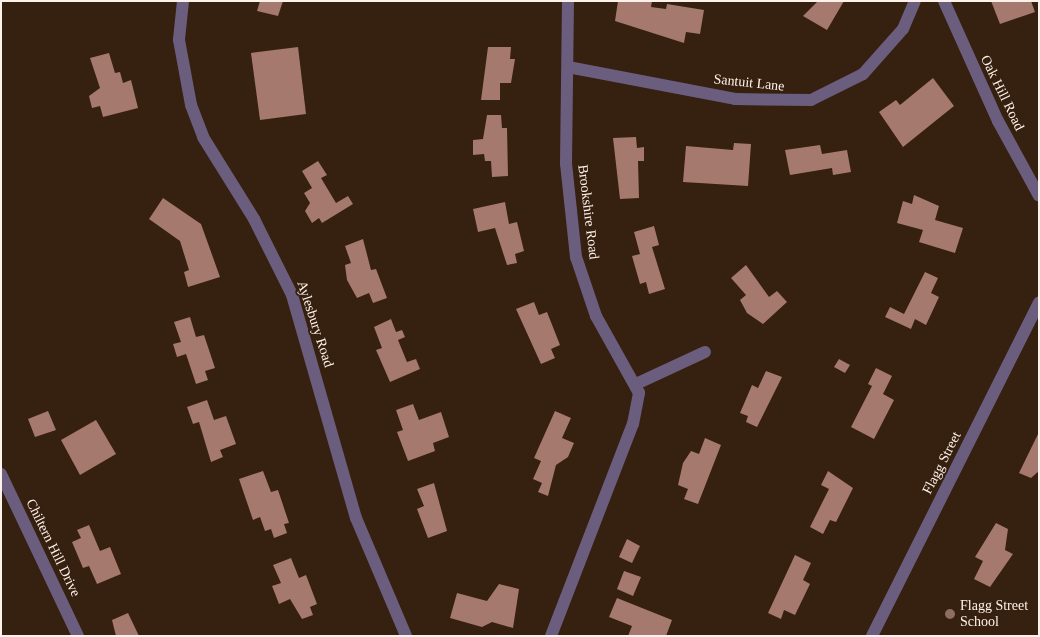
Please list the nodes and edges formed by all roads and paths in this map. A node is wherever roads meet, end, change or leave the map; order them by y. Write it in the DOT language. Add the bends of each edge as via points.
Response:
graph roads {
  1 [pos="183,1"];
  2 [pos="568,1"];
  3 [pos="915,1"];
  4 [pos="944,1"];
  5 [pos="568,67"];
  6 [pos="1039,196"];
  7 [pos="1039,303"];
  8 [pos="704,352"];
  9 [pos="636,384"];
  10 [pos="1,474"];
  11 [pos="78,636"];
  12 [pos="406,636"];
  13 [pos="551,636"];
  14 [pos="872,636"];
  1 -- 12 [label="street, Aylesbury Road" via="179,40 191,106 203,137 254,219 292,295 356,518"];
  2 -- 5 [label="street, Brookshire Road"];
  3 -- 5 [label="street, Santuit Lane" via="903,29 863,74 811,100 735,99"];
  4 -- 6 [label="street, Oak Hill Road" via="998,121"];
  5 -- 9 [label="street, Brookshire Road" via="566,164 576,257 596,316"];
  7 -- 14 [label="street, Flagg Street"];
  8 -- 9 [label="street"];
  9 -- 13 [label="street" via="633,424"];
  10 -- 11 [label="street, Chiltern Hill Drive"];
}
